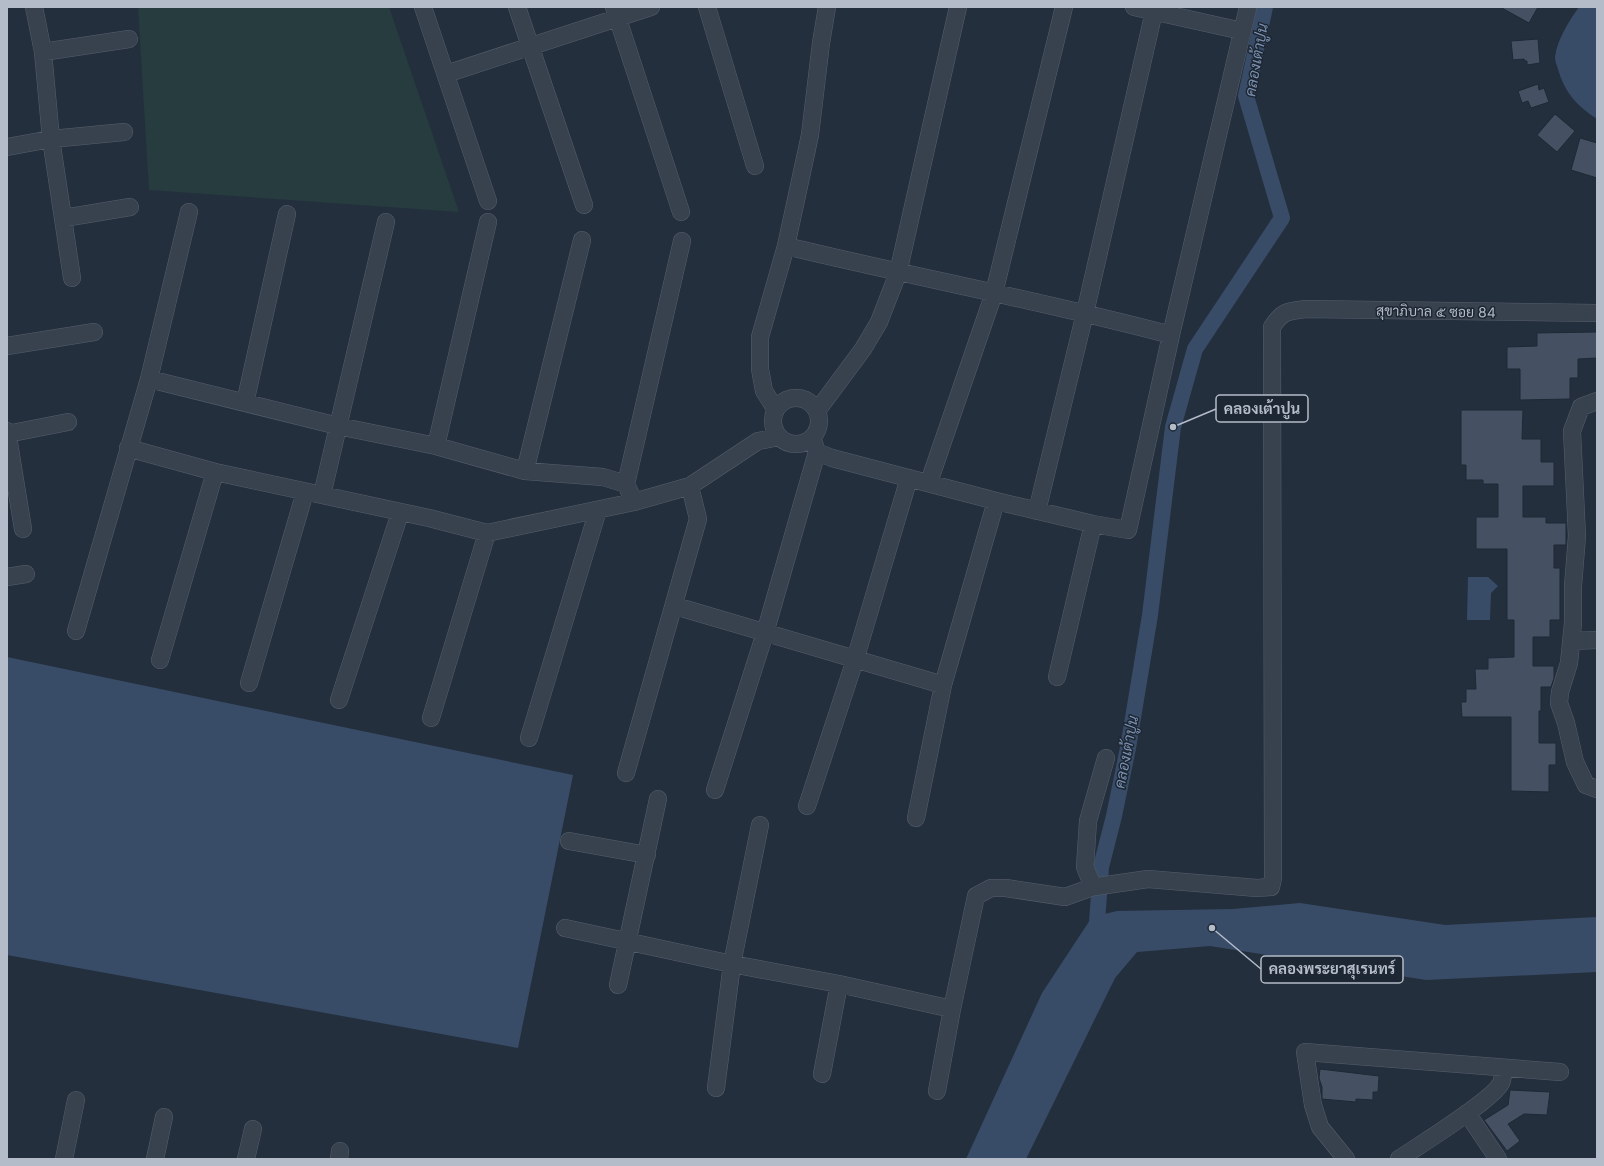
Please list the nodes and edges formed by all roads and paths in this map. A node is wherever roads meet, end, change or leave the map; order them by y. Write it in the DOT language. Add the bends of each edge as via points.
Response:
graph roads {
  1 [pos="34,7"];
  2 [pos="423,7"];
  3 [pos="517,7"];
  4 [pos="651,7"];
  5 [pos="707,7"];
  6 [pos="827,7"];
  7 [pos="958,7"];
  8 [pos="1064,7"];
  9 [pos="1134,7"];
  10 [pos="1248,7"];
  11 [pos="1155,9"];
  12 [pos="616,13"];
  13 [pos="1242,31"];
  14 [pos="129,39"];
  15 [pos="530,46"];
  16 [pos="42,52"];
  17 [pos="446,74"];
  18 [pos="124,132"];
  19 [pos="50,139"];
  20 [pos="7,147"];
  21 [pos="755,166"];
  22 [pos="488,201"];
  23 [pos="584,205"];
  24 [pos="130,207"];
  25 [pos="189,212"];
  26 [pos="681,212"];
  27 [pos="287,214"];
  28 [pos="64,218"];
  29 [pos="386,222"];
  30 [pos="488,222"];
  31 [pos="582,240"];
  32 [pos="682,241"];
  33 [pos="786,246"];
  34 [pos="898,273"];
  35 [pos="72,278"];
  36 [pos="994,293"];
  37 [pos="1085,312"];
  38 [pos="1597,312"];
  39 [pos="94,332"];
  40 [pos="1170,335"];
  41 [pos="7,346"];
  42 [pos="149,379"];
  43 [pos="1597,401"];
  44 [pos="245,403"];
  45 [pos="776,410"];
  46 [pos="817,411"];
  47 [pos="68,422"];
  48 [pos="338,426"];
  49 [pos="7,433"];
  50 [pos="779,437"];
  51 [pos="815,445"];
  52 [pos="436,446"];
  53 [pos="128,448"];
  54 [pos="525,471"];
  55 [pos="215,472"];
  56 [pos="909,478"];
  57 [pos="929,482"];
  58 [pos="626,484"];
  59 [pos="690,486"];
  60 [pos="305,492"];
  61 [pos="322,495"];
  62 [pos="996,501"];
  63 [pos="634,502"];
  64 [pos="598,510"];
  65 [pos="1037,511"];
  66 [pos="400,513"];
  67 [pos="1093,524"];
  68 [pos="24,529"];
  69 [pos="487,533"];
  70 [pos="26,574"];
  71 [pos="7,577"];
  72 [pos="675,606"];
  73 [pos="76,631"];
  74 [pos="765,633"];
  75 [pos="1597,640"];
  76 [pos="1571,641"];
  77 [pos="160,660"];
  78 [pos="855,660"];
  79 [pos="1056,677"];
  80 [pos="249,683"];
  81 [pos="943,685"];
  82 [pos="339,700"];
  83 [pos="431,718"];
  84 [pos="529,738"];
  85 [pos="1106,758"];
  86 [pos="626,773"];
  87 [pos="1597,789"];
  88 [pos="714,790"];
  89 [pos="658,799"];
  90 [pos="807,806"];
  91 [pos="916,818"];
  92 [pos="760,825"];
  93 [pos="569,841"];
  94 [pos="647,855"];
  95 [pos="1100,886"];
  96 [pos="565,928"];
  97 [pos="627,941"];
  98 [pos="732,964"];
  99 [pos="839,984"];
  100 [pos="618,985"];
  101 [pos="952,1009"];
  102 [pos="1504,1068"];
  103 [pos="1560,1072"];
  104 [pos="822,1074"];
  105 [pos="716,1088"];
  106 [pos="937,1091"];
  107 [pos="76,1100"];
  108 [pos="1467,1113"];
  109 [pos="164,1117"];
  110 [pos="253,1129"];
  111 [pos="64,1159"];
  112 [pos="155,1159"];
  113 [pos="246,1159"];
  114 [pos="1346,1159"];
  115 [pos="1399,1159"];
  116 [pos="1498,1159"];
  1 -- 16 [label="street"];
  2 -- 17 [label="street"];
  3 -- 15 [label="street"];
  4 -- 12 [label="street"];
  5 -- 21 [label="street"];
  6 -- 33 [label="street" via="820,43 810,135"];
  7 -- 34 [label="street"];
  8 -- 36 [label="street"];
  9 -- 11 [label="street"];
  10 -- 13 [label="street"];
  11 -- 13 [label="street"];
  11 -- 37 [label="street"];
  12 -- 15 [label="street"];
  12 -- 26 [label="street"];
  13 -- 40 [label="street"];
  14 -- 16 [label="street"];
  15 -- 17 [label="street"];
  15 -- 23 [label="street"];
  16 -- 19 [label="street"];
  17 -- 22 [label="street"];
  18 -- 19 [label="street"];
  19 -- 20 [label="street"];
  19 -- 28 [label="street"];
  24 -- 28 [label="street"];
  25 -- 42 [label="street"];
  27 -- 44 [label="street"];
  28 -- 35 [label="street"];
  29 -- 48 [label="street"];
  30 -- 52 [label="street"];
  31 -- 54 [label="street"];
  32 -- 58 [label="street"];
  33 -- 34 [label="street"];
  33 -- 45 [label="street" via="760,337 760,369 764,391"];
  34 -- 36 [label="street"];
  34 -- 46 [label="street" via="879,322"];
  36 -- 37 [label="street"];
  36 -- 57 [label="street"];
  37 -- 40 [label="street"];
  37 -- 65 [label="street"];
  38 -- 95 [label="street, สุขาภิบาล ๕ ซอย 84" via="1306,309 1287,311 1278,318 1272,327 1271,887 1148,879"];
  39 -- 41 [label="street"];
  40 -- 67 [label="street" via="1128,530"];
  42 -- 44 [label="street"];
  42 -- 53 [label="street"];
  43 -- 76 [label="street" via="1581,407 1572,432 1577,536"];
  44 -- 48 [label="street"];
  45 -- 46 [label="street" via="786,400 801,398 813,405"];
  45 -- 50 [label="street" via="773,424"];
  46 -- 51 [label="street" via="819,425"];
  47 -- 49 [label="street"];
  48 -- 52 [label="street"];
  48 -- 61 [label="street"];
  49 -- 68 [label="street"];
  50 -- 51 [label="street" via="792,444 806,442"];
  50 -- 59 [label="street" via="758,441"];
  51 -- 56 [label="street" via="832,458"];
  51 -- 74 [label="street"];
  52 -- 54 [label="street"];
  53 -- 55 [label="street"];
  53 -- 73 [label="street"];
  54 -- 58 [label="street" via="603,477"];
  55 -- 60 [label="street"];
  55 -- 77 [label="street"];
  56 -- 57 [label="street"];
  56 -- 78 [label="street"];
  57 -- 62 [label="street"];
  58 -- 63 [label="street"];
  59 -- 63 [label="street"];
  59 -- 72 [label="street" via="698,519"];
  60 -- 61 [label="street"];
  60 -- 80 [label="street"];
  61 -- 66 [label="street"];
  62 -- 65 [label="street"];
  62 -- 81 [label="street"];
  63 -- 64 [label="street"];
  64 -- 69 [label="street"];
  64 -- 84 [label="street"];
  65 -- 67 [label="street"];
  66 -- 69 [label="street"];
  66 -- 82 [label="street"];
  67 -- 79 [label="street"];
  69 -- 83 [label="street"];
  70 -- 71 [label="street"];
  72 -- 74 [label="street"];
  72 -- 86 [label="street"];
  74 -- 78 [label="street"];
  74 -- 88 [label="street"];
  75 -- 76 [label="street"];
  76 -- 87 [label="street" via="1569,663 1559,703 1575,762 1586,785"];
  78 -- 81 [label="street"];
  78 -- 90 [label="street"];
  81 -- 91 [label="street"];
  85 -- 95 [label="street" via="1088,821 1085,867"];
  89 -- 94 [label="street"];
  92 -- 98 [label="street"];
  93 -- 94 [label="street"];
  94 -- 97 [label="street"];
  95 -- 101 [label="street" via="1065,897 1006,888 991,888 976,896"];
  96 -- 97 [label="street"];
  97 -- 98 [label="street"];
  97 -- 100 [label="street"];
  98 -- 99 [label="street"];
  98 -- 105 [label="street"];
  99 -- 101 [label="street"];
  99 -- 104 [label="street"];
  101 -- 106 [label="street"];
  102 -- 103 [label="street"];
  102 -- 108 [label="street" via="1501,1083"];
  102 -- 114 [label="street" via="1305,1052 1309,1084 1320,1127"];
  107 -- 111 [label="street"];
  108 -- 115 [label="street"];
  108 -- 116 [label="street"];
  109 -- 112 [label="street"];
  110 -- 113 [label="street"];
}
